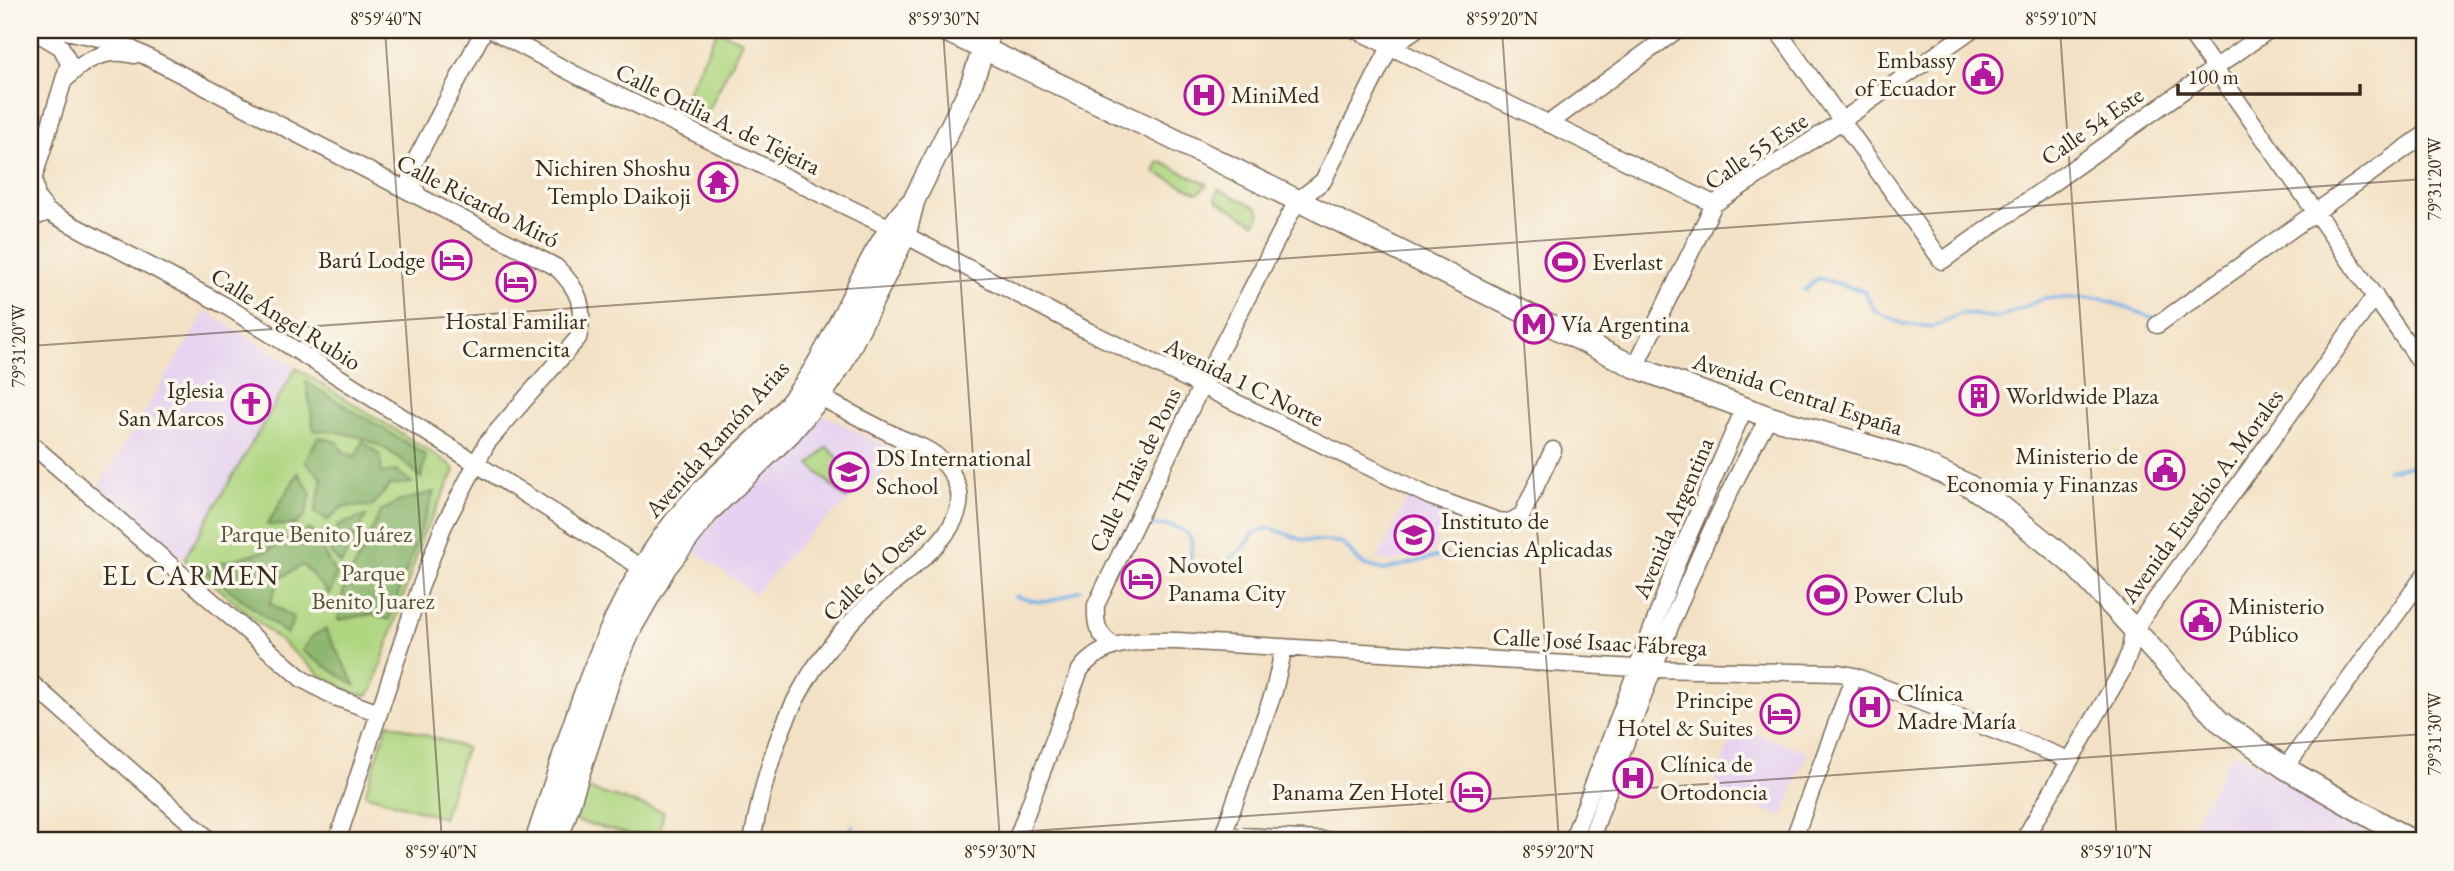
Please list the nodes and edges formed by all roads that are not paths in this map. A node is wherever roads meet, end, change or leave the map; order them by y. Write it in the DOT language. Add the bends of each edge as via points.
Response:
graph roads {
  1 [pos="61,30"];
  2 [pos="484,30"];
  3 [pos="492,30"];
  4 [pos="944,30"];
  5 [pos="1356,30"];
  6 [pos="1415,30"];
  7 [pos="1677,30"];
  8 [pos="1777,30"];
  9 [pos="1971,30"];
  10 [pos="2188,30"];
  11 [pos="2269,30"];
  12 [pos="36,31"];
  13 [pos="92,32"];
  14 [pos="988,39"];
  15 [pos="1391,47"];
  16 [pos="140,56"];
  17 [pos="2214,67"];
  18 [pos="66,79"];
  19 [pos="1840,122"];
  20 [pos="1548,124"];
  21 [pos="2424,135"];
  22 [pos="411,169"];
  23 [pos="382,177"];
  24 [pos="32,186"];
  25 [pos="418,195"];
  26 [pos="1297,201"];
  27 [pos="1714,204"];
  28 [pos="48,212"];
  29 [pos="2315,212"];
  30 [pos="30,219"];
  31 [pos="897,231"];
  32 [pos="2375,296"];
  33 [pos="2157,326"];
  34 [pos="1635,367"];
  35 [pos="2424,367"];
  36 [pos="1201,387"];
  37 [pos="820,397"];
  38 [pos="1744,409"];
  39 [pos="1769,417"];
  40 [pos="30,443"];
  41 [pos="487,443"];
  42 [pos="1729,445"];
  43 [pos="1553,450"];
  44 [pos="1746,457"];
  45 [pos="475,464"];
  46 [pos="494,476"];
  47 [pos="642,568"];
  48 [pos="2424,576"];
  49 [pos="649,597"];
  50 [pos="2133,631"];
  51 [pos="1654,643"];
  52 [pos="1113,645"];
  53 [pos="1284,647"];
  54 [pos="1644,668"];
  55 [pos="1854,676"];
  56 [pos="30,682"];
  57 [pos="379,713"];
  58 [pos="1607,742"];
  59 [pos="1623,747"];
  60 [pos="2070,760"];
  61 [pos="2285,768"];
  62 [pos="555,826"];
  63 [pos="1222,838"];
  64 [pos="211,841"];
  65 [pos="337,841"];
  66 [pos="536,841"];
  67 [pos="752,841"];
  68 [pos="1016,841"];
  69 [pos="1339,841"];
  70 [pos="1572,841"];
  71 [pos="1590,841"];
  72 [pos="1793,841"];
  73 [pos="2023,841"];
  74 [pos="2412,841"];
  1 -- 13 [label="street, Calle Ricardo Miró"];
  2 -- 22 [label="street"];
  3 -- 31 [label="street, Calle Otilia A. de Tejeira"];
  4 -- 14 [label="main road, Avenida Central España"];
  5 -- 15 [label="street"];
  6 -- 15 [label="street"];
  7 -- 20 [label="street"];
  8 -- 19 [label="street"];
  9 -- 19 [label="street, Calle 55 Este"];
  10 -- 17 [label="street"];
  11 -- 17 [label="street, Calle 54 Este"];
  12 -- 18 [label="street" via="67,55"];
  13 -- 16 [label="street, Calle Ricardo Miró"];
  14 -- 26 [label="main road, Avenida Central España"];
  14 -- 31 [label="main road, Avenida Ramón Arias" via="970,88"];
  15 -- 20 [label="street"];
  15 -- 26 [label="street" via="1323,181"];
  16 -- 18 [label="street" via="100,55"];
  16 -- 23 [label="street, Calle Ricardo Miró"];
  17 -- 19 [label="street, Calle 54 Este" via="1942,261"];
  17 -- 29 [label="street"];
  18 -- 24 [label="street"];
  19 -- 27 [label="street, Calle 55 Este"];
  20 -- 27 [label="street"];
  21 -- 29 [label="street"];
  22 -- 23 [label="street"];
  22 -- 25 [label="street"];
  23 -- 25 [label="street, Calle Ricardo Miró"];
  24 -- 28 [label="street"];
  25 -- 41 [label="street, Calle Ricardo Miró" via="556,267 572,282 582,301 578,338"];
  26 -- 34 [label="main road, Avenida Central España"];
  26 -- 36 [label="street, Calle Thais de Pons"];
  27 -- 34 [label="street, Calle 55 Este"];
  28 -- 30 [label="street"];
  28 -- 45 [label="street, Calle Ángel Rubio" via="226,306"];
  29 -- 32 [label="street"];
  29 -- 33 [label="street"];
  31 -- 36 [label="street, Avenida 1 C Norte"];
  31 -- 37 [label="main road, Avenida Ramón Arias" via="842,363"];
  31 -- 47 [label="main road, Avenida Ramón Arias" via="800,391 773,424 689,504"];
  32 -- 35 [label="street"];
  32 -- 50 [label="street, Avenida Eusebio A. Morales"];
  34 -- 38 [label="main road, Avenida Central España"];
  36 -- 43 [label="street, Avenida 1 C Norte" via="1429,496 1504,522 1522,515"];
  36 -- 52 [label="street, Calle Thais de Pons" via="1096,605 1095,624 1101,637"];
  37 -- 49 [label="main road, Avenida Ramón Arias" via="790,433 710,510 665,568"];
  37 -- 67 [label="street, Calle 61 Oeste" via="941,460 958,490 959,507 954,524 939,542 853,620 806,680 771,754"];
  38 -- 39 [label="main road, Avenida Central España"];
  38 -- 42 [label="street, Avenida Argentina"];
  39 -- 44 [label="street, Avenida Argentina"];
  39 -- 50 [label="main road, Avenida Central España" via="1911,458 1968,485 2076,567"];
  40 -- 57 [label="street" via="302,679"];
  41 -- 45 [label="street, Calle Ricardo Miró"];
  41 -- 46 [label="street"];
  42 -- 44 [label="street" via="1742,446"];
  42 -- 51 [label="street, Avenida Argentina" via="1681,552"];
  44 -- 51 [label="street, Avenida Argentina"];
  45 -- 46 [label="street, Calle Ángel Rubio"];
  45 -- 57 [label="street, Calle Ricardo Miró" via="443,527"];
  46 -- 47 [label="street, Calle Ángel Rubio"];
  47 -- 49 [label="main road" via="650,578"];
  47 -- 62 [label="main road, Avenida Ramón Arias" via="599,653"];
  48 -- 61 [label="street"];
  49 -- 62 [label="main road, Avenida Ramón Arias" via="611,674"];
  50 -- 60 [label="street, Avenida Eusebio A. Morales" via="2122,671"];
  50 -- 61 [label="main road, Avenida Central España" via="2219,721"];
  51 -- 54 [label="street, Avenida Argentina"];
  52 -- 53 [label="street, Calle José Isaac Fábrega" via="1167,641"];
  52 -- 68 [label="street" via="1095,654 1071,686"];
  53 -- 54 [label="street, Calle José Isaac Fábrega"];
  53 -- 63 [label="street" via="1274,691"];
  54 -- 55 [label="street, Calle José Isaac Fábrega"];
  54 -- 58 [label="street, Avenida Argentina"];
  54 -- 59 [label="street, Avenida Argentina"];
  55 -- 60 [label="street, Calle José Isaac Fábrega"];
  55 -- 72 [label="street"];
  56 -- 64 [label="street"];
  57 -- 65 [label="street, Calle Ricardo Miró"];
  58 -- 59 [label="street"];
  58 -- 70 [label="street, Avenida Argentina"];
  59 -- 71 [label="street, Avenida Argentina"];
  60 -- 73 [label="street, Avenida Eusebio A. Morales"];
  61 -- 74 [label="main road, Avenida Central España"];
  62 -- 66 [label="main road, Avenida Ramón Arias"];
  63 -- 69 [label="street"];
}
